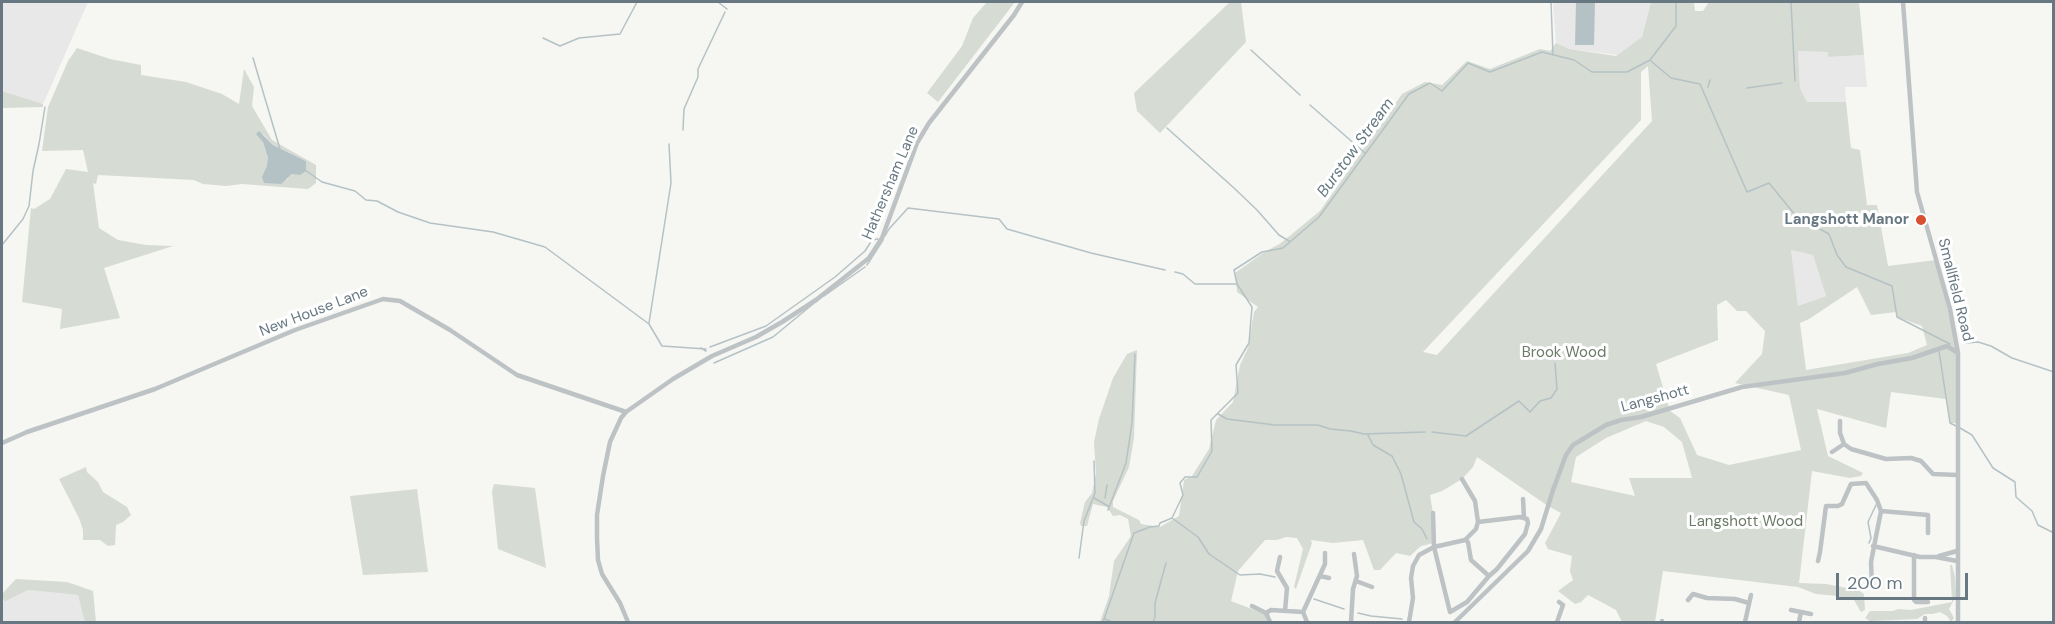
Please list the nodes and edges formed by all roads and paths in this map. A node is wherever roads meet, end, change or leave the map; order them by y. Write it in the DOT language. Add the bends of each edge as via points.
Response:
graph roads {
  1 [pos="1022,2"];
  2 [pos="1903,2"];
  3 [pos="1958,353"];
  4 [pos="626,412"];
  5 [pos="1840,421"];
  6 [pos="2,443"];
  7 [pos="1844,444"];
  8 [pos="1832,452"];
  9 [pos="1958,475"];
  10 [pos="1462,479"];
  11 [pos="1523,499"];
  12 [pos="1881,511"];
  13 [pos="1433,513"];
  14 [pos="1524,518"];
  15 [pos="1478,522"];
  16 [pos="1928,533"];
  17 [pos="1465,540"];
  18 [pos="1874,546"];
  19 [pos="1434,547"];
  20 [pos="1957,551"];
  21 [pos="1325,553"];
  22 [pos="1354,554"];
  23 [pos="1914,555"];
  24 [pos="1280,557"];
  25 [pos="1936,557"];
  26 [pos="1818,561"];
  27 [pos="1958,561"];
  28 [pos="1268,569"];
  29 [pos="1277,571"];
  30 [pos="1320,576"];
  31 [pos="1489,576"];
  32 [pos="1329,578"];
  33 [pos="1356,581"];
  34 [pos="1872,586"];
  35 [pos="1372,587"];
  36 [pos="1690,587"];
  37 [pos="1693,594"];
  38 [pos="1751,595"];
  39 [pos="1688,600"];
  40 [pos="1928,602"];
  41 [pos="1749,603"];
  42 [pos="1252,606"];
  43 [pos="1569,607"];
  44 [pos="1791,610"];
  45 [pos="1285,611"];
  46 [pos="1302,612"];
  47 [pos="1801,612"];
  48 [pos="1266,613"];
  49 [pos="1811,614"];
  50 [pos="628,622"];
  51 [pos="1270,622"];
  52 [pos="1307,622"];
  53 [pos="1351,622"];
  54 [pos="1409,622"];
  55 [pos="1455,622"];
  56 [pos="1557,622"];
  57 [pos="1745,622"];
  58 [pos="1799,622"];
  59 [pos="1958,622"];
  1 -- 4 [label="street, Hathersham Lane" via="917,143 882,238 869,258 782,322 712,356"];
  2 -- 3 [label="street, Smallfield Road" via="1917,192 1950,309"];
  3 -- 9 [label="street, Smallfield Road"];
  3 -- 55 [label="street, Langshott" via="1947,346 1845,373 1742,387 1606,425 1573,445 1566,455 1541,529 1528,551"];
  4 -- 6 [label="street, New House Lane" via="518,375 400,301 383,299 295,330 154,389"];
  4 -- 50 [label="street" via="610,442 597,514 597,538 602,574"];
  5 -- 7 [label="street"];
  7 -- 8 [label="street"];
  7 -- 9 [label="street" via="1886,459 1905,457 1921,461 1933,474"];
  9 -- 20 [label="street, Smallfield Road"];
  10 -- 15 [label="street" via="1473,497"];
  11 -- 14 [label="street"];
  12 -- 16 [label="street" via="1929,513"];
  12 -- 18 [label="street"];
  12 -- 26 [label="street" via="1866,483 1851,484 1842,504 1826,505"];
  13 -- 19 [label="street"];
  14 -- 15 [label="street"];
  14 -- 31 [label="street" via="1528,524 1526,534"];
  15 -- 17 [label="street"];
  17 -- 19 [label="street"];
  17 -- 31 [label="street" via="1471,560"];
  18 -- 23 [label="street"];
  18 -- 34 [label="street" via="1870,562"];
  19 -- 31 [label="street" via="1450,612 1467,602"];
  19 -- 54 [label="street" via="1419,555 1413,566"];
  20 -- 25 [label="street"];
  20 -- 27 [label="street, Smallfield Road"];
  21 -- 30 [label="street"];
  22 -- 33 [label="street"];
  23 -- 25 [label="street"];
  23 -- 40 [label="street" via="1914,600"];
  24 -- 29 [label="street"];
  25 -- 27 [label="street"];
  27 -- 59 [label="street, Smallfield Road"];
  28 -- 29 [label="street"];
  29 -- 45 [label="street" via="1287,588"];
  30 -- 32 [label="street"];
  30 -- 46 [label="street"];
  33 -- 35 [label="street"];
  33 -- 53 [label="street"];
  36 -- 37 [label="street"];
  37 -- 39 [label="street"];
  37 -- 41 [label="street"];
  38 -- 41 [label="street"];
  41 -- 57 [label="street"];
  42 -- 48 [label="street"];
  43 -- 56 [label="street" via="1561,603"];
  44 -- 47 [label="street"];
  45 -- 46 [label="street"];
  45 -- 48 [label="street"];
  46 -- 52 [label="street"];
  47 -- 49 [label="street"];
  47 -- 58 [label="street"];
  48 -- 51 [label="street"];
}
